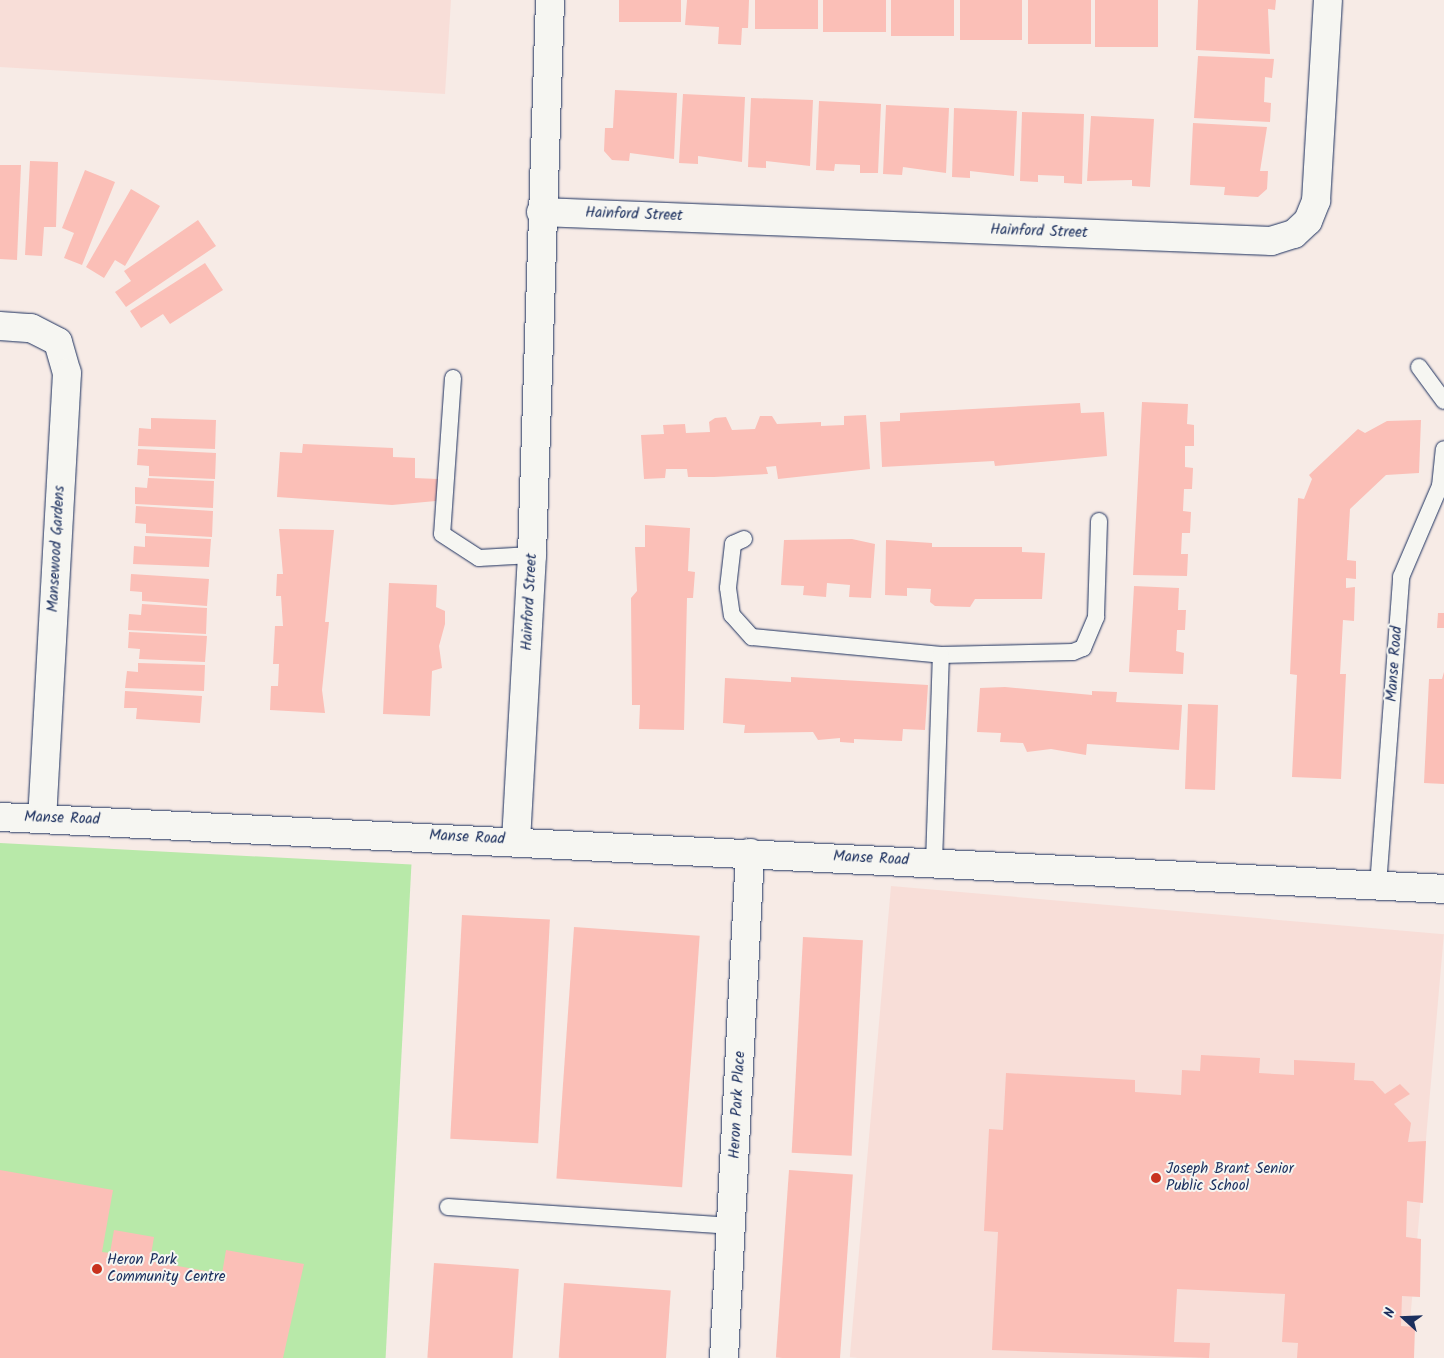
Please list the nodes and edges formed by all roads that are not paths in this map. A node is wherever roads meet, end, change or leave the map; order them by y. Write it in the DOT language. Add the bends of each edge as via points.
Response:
graph roads {
  1 [pos="550,0"];
  2 [pos="1328,0"];
  3 [pos="541,212"];
  4 [pos="0,326"];
  5 [pos="1419,368"];
  6 [pos="453,378"];
  7 [pos="1444,401"];
  8 [pos="1444,449"];
  9 [pos="1099,521"];
  10 [pos="744,539"];
  11 [pos="532,555"];
  12 [pos="941,655"];
  13 [pos="0,817"];
  14 [pos="42,818"];
  15 [pos="516,841"];
  16 [pos="750,853"];
  17 [pos="934,863"];
  18 [pos="1378,886"];
  19 [pos="1444,889"];
  20 [pos="448,1206"];
  21 [pos="732,1226"];
  22 [pos="724,1358"];
  1 -- 3 [label="street, Hainford Street"];
  2 -- 3 [label="street, Hainford Street" via="1316,201 1308,221 1294,234 1271,242"];
  3 -- 11 [label="street, Hainford Street"];
  4 -- 14 [label="street, Mansewood Gardens" via="31,328 58,342 67,372"];
  5 -- 7 [label="lane"];
  6 -- 11 [label="lane" via="442,534 479,558"];
  8 -- 18 [label="lane, Manse Road" via="1440,486 1401,577"];
  9 -- 12 [label="lane" via="1096,617 1083,648 1073,652"];
  10 -- 12 [label="lane" via="733,544 728,588 732,616 752,637"];
  11 -- 15 [label="street, Hainford Street"];
  12 -- 17 [label="lane"];
  13 -- 14 [label="street, Manse Road"];
  14 -- 15 [label="street, Manse Road"];
  15 -- 16 [label="street, Manse Road"];
  16 -- 17 [label="street, Manse Road"];
  16 -- 21 [label="street, Heron Park Place"];
  17 -- 18 [label="street, Manse Road"];
  18 -- 19 [label="street, Manse Road"];
  20 -- 21 [label="lane"];
  21 -- 22 [label="street, Heron Park Place"];
}
